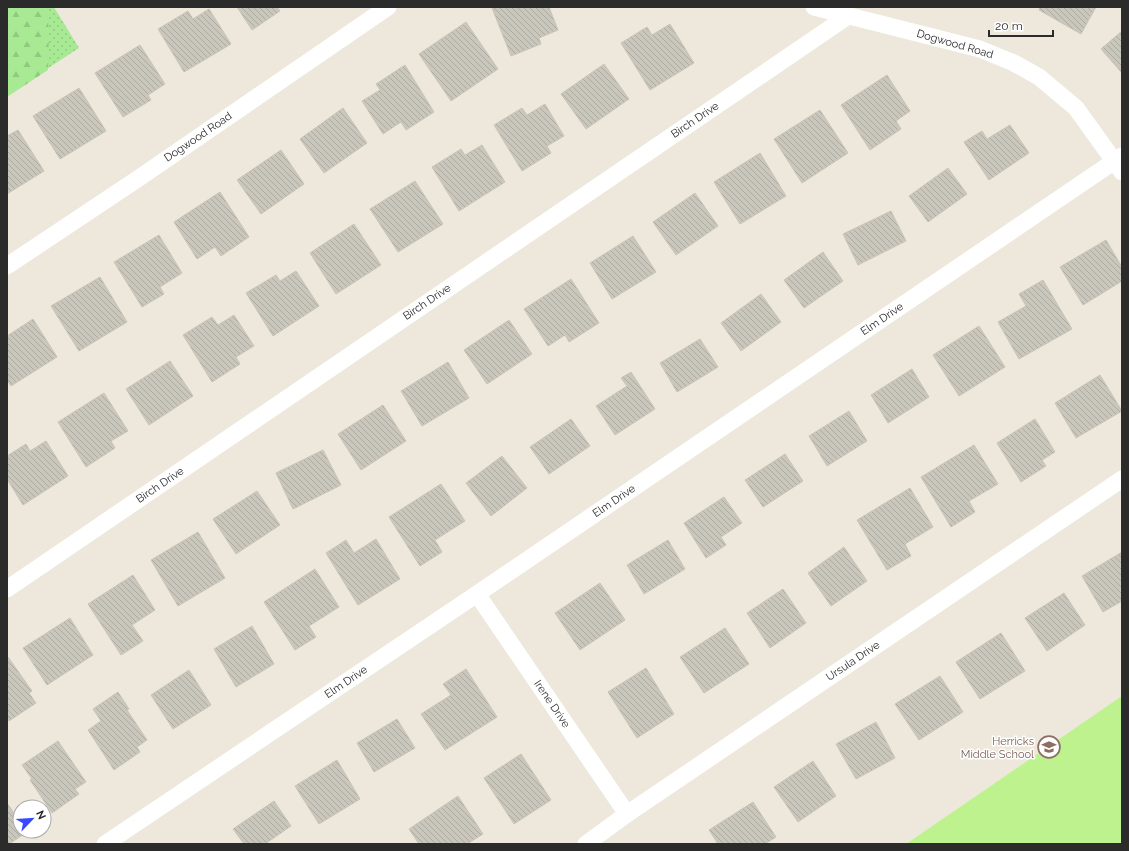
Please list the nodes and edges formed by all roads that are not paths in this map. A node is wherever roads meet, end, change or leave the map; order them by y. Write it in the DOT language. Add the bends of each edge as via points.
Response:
graph roads {
  1 [pos="388,7"];
  2 [pos="814,7"];
  3 [pos="848,16"];
  4 [pos="1119,163"];
  5 [pos="7,266"];
  6 [pos="1122,479"];
  7 [pos="7,589"];
  8 [pos="478,594"];
  9 [pos="627,814"];
  10 [pos="105,844"];
  11 [pos="586,844"];
  1 -- 5 [label="street, Dogwood Road"];
  2 -- 3 [label="street, Dogwood Road"];
  3 -- 4 [label="street, Dogwood Road" via="980,49 1014,63 1039,77 1076,108"];
  3 -- 7 [label="street, Birch Drive"];
  4 -- 8 [label="street, Elm Drive"];
  6 -- 9 [label="street, Ursula Drive"];
  8 -- 9 [label="street, Irene Drive"];
  8 -- 10 [label="street, Elm Drive"];
  9 -- 11 [label="street, Ursula Drive"];
}
